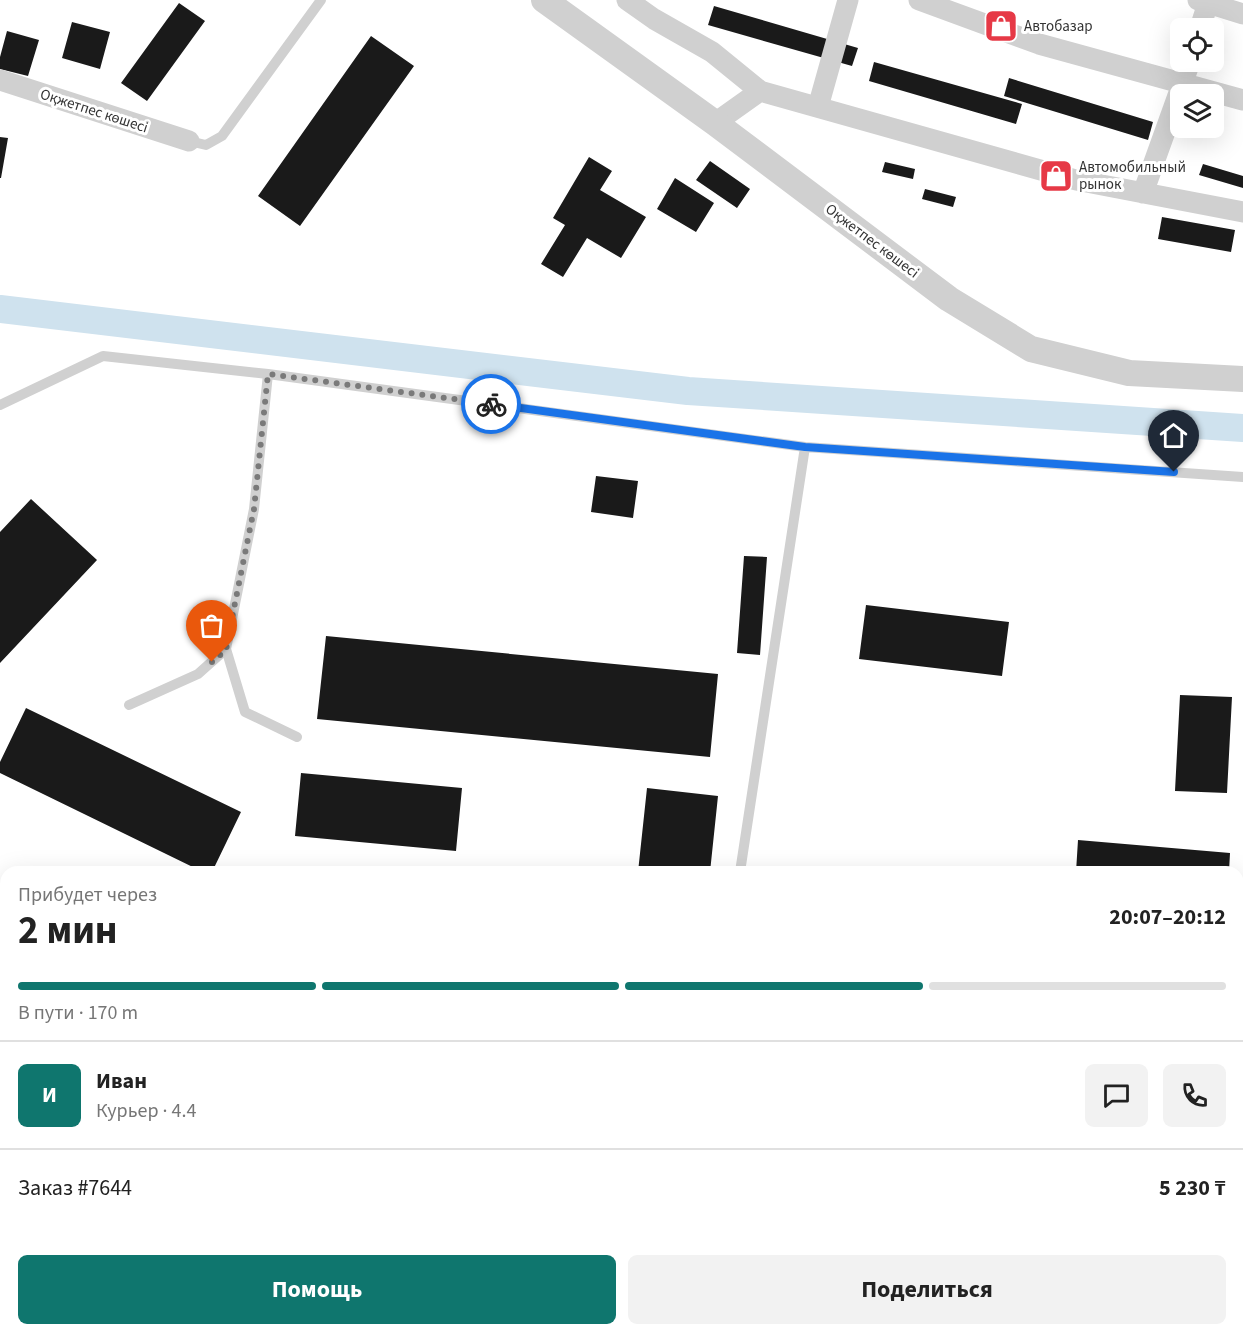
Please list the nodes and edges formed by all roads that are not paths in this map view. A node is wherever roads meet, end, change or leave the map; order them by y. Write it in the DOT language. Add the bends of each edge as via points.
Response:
graph roads {
  1 [pos="321,0"];
  2 [pos="544,0"];
  3 [pos="627,0"];
  4 [pos="848,0"];
  5 [pos="919,0"];
  6 [pos="1205,1"];
  7 [pos="1243,14"];
  8 [pos="1202,18"];
  9 [pos="1187,72"];
  10 [pos="0,80"];
  11 [pos="1183,83"];
  12 [pos="760,91"];
  13 [pos="1243,100"];
  14 [pos="818,107"];
  15 [pos="715,123"];
  16 [pos="189,141"];
  17 [pos="1143,193"];
  18 [pos="1243,212"];
  19 [pos="268,374"];
  20 [pos="1243,379"];
  21 [pos="0,405"];
  22 [pos="805,447"];
  23 [pos="1243,477"];
  24 [pos="226,650"];
  25 [pos="129,705"];
  26 [pos="297,737"];
  27 [pos="741,866"];
  1 -- 16 [label="lane" via="222,136 206,145"];
  2 -- 15 [label="street, Оқжетпес көшесі"];
  3 -- 12 [label="street" via="712,52"];
  4 -- 14 [label="street"];
  5 -- 11 [label="street" via="1039,44"];
  6 -- 7 [label="street"];
  6 -- 8 [label="street"];
  9 -- 11 [label="street"];
  10 -- 16 [label="street, Оқжетпес көшесі"];
  11 -- 13 [label="street"];
  11 -- 17 [label="street"];
  12 -- 14 [label="street"];
  12 -- 15 [label="street"];
  14 -- 17 [label="street" via="1076,180"];
  15 -- 20 [label="street, Оқжетпес көшесі" via="949,299 1031,349 1129,373"];
  17 -- 18 [label="street"];
  19 -- 21 [label="lane" via="103,356"];
  19 -- 22 [label="lane"];
  19 -- 24 [label="lane" via="254,509"];
  22 -- 23 [label="lane"];
  22 -- 27 [label="lane"];
  24 -- 25 [label="lane" via="198,674"];
  24 -- 26 [label="lane" via="245,712"];
}
